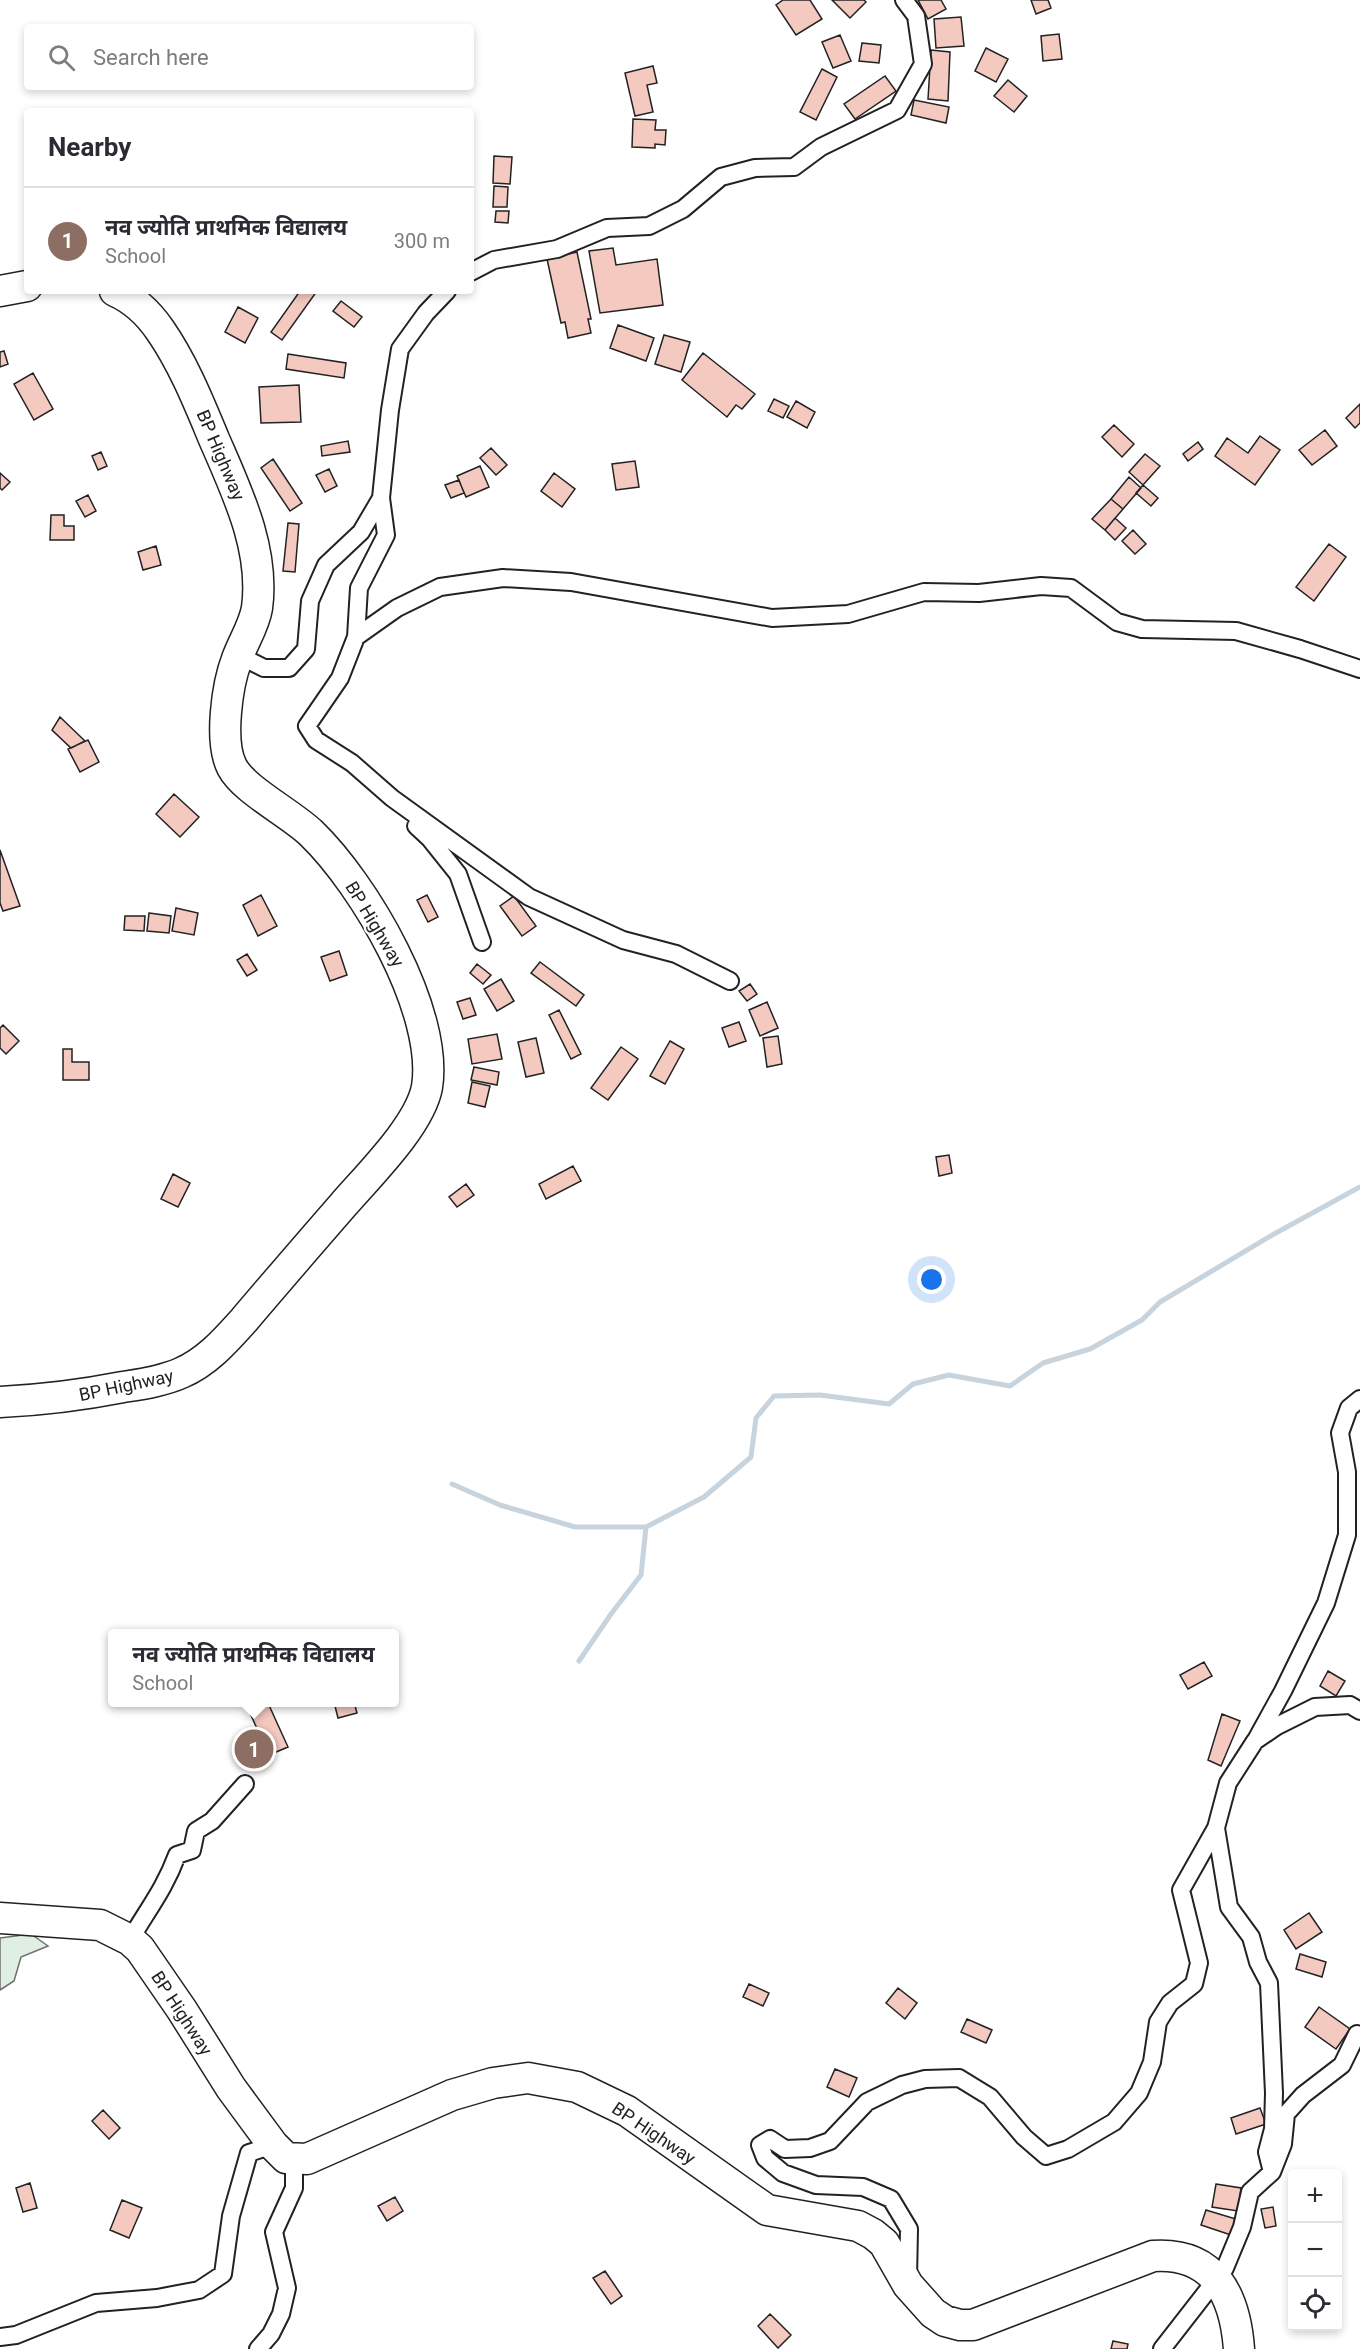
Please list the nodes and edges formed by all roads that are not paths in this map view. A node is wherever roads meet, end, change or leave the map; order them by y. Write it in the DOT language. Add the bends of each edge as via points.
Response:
graph roads {
  1 [pos="904,0"];
  2 [pos="474,270"];
  3 [pos="24,287"];
  4 [pos="0,291"];
  5 [pos="119,294"];
  6 [pos="444,294"];
  7 [pos="381,498"];
  8 [pos="356,638"];
  9 [pos="238,655"];
  10 [pos="1360,669"];
  11 [pos="351,763"];
  12 [pos="482,942"];
  13 [pos="730,981"];
  14 [pos="1360,1399"];
  15 [pos="0,1402"];
  16 [pos="1360,1711"];
  17 [pos="1255,1742"];
  18 [pos="245,1784"];
  19 [pos="1216,1828"];
  20 [pos="0,1917"];
  21 [pos="130,1940"];
  22 [pos="1357,2034"];
  23 [pos="283,2152"];
  24 [pos="1272,2172"];
  25 [pos="1218,2278"];
  26 [pos="908,2285"];
  27 [pos="0,2337"];
  28 [pos="258,2349"];
  29 [pos="1162,2349"];
  30 [pos="1239,2349"];
  1 -- 2 [label="street" via="916,16 923,64 897,110 821,147 794,167 755,168 721,177 683,209 649,226 607,228 557,249 494,260"];
  3 -- 4 [label="highway"];
  5 -- 9 [label="highway, BP Highway" via="148,314 161,331 196,395 244,510 258,580 257,610"];
  6 -- 7 [label="street" via="400,349"];
  7 -- 8 [label="street" via="386,535 359,588"];
  7 -- 9 [label="street" via="361,532 326,565 310,601 306,649 289,668 264,668"];
  8 -- 10 [label="street" via="397,608 440,587 503,578 572,582 772,618 848,614 924,592 979,593 1041,586 1071,588 1117,621 1142,629 1236,631"];
  8 -- 11 [label="street" via="340,678 307,726 316,740"];
  9 -- 15 [label="highway, BP Highway" via="230,685 225,744 232,767 246,783 313,835 382,927 404,973 422,1028 427,1059 423,1102 382,1160 244,1320 198,1364 181,1374 136,1385 73,1396"];
  11 -- 12 [label="street" via="430,839 458,874"];
  11 -- 13 [label="street" via="392,798 529,897 622,940 676,954"];
  14 -- 17 [label="street" via="1349,1408 1340,1433 1347,1472 1347,1535 1326,1603"];
  16 -- 17 [label="street" via="1350,1705 1315,1707"];
  17 -- 19 [label="street" via="1228,1783"];
  18 -- 21 [label="street" via="212,1821 196,1831 192,1850 177,1855 159,1897"];
  19 -- 24 [label="street" via="1229,1907 1251,1937 1269,1983 1274,2093 1273,2129 1267,2152"];
  19 -- 26 [label="street" via="1181,1890 1199,1963 1194,1984 1170,2003 1158,2022 1152,2062 1139,2093 1113,2122 1068,2149 1046,2156 990,2097 959,2078 925,2079 867,2102 830,2141 810,2148 785,2149 770,2139 760,2145 765,2158 783,2173 816,2185 863,2187 891,2199 909,2229"];
  20 -- 21 [label="highway, BP Highway" via="100,1925"];
  21 -- 23 [label="highway, BP Highway" via="140,1948 231,2088"];
  22 -- 24 [label="street" via="1342,2065 1303,2095 1286,2114 1283,2144"];
  23 -- 26 [label="highway, BP Highway" via="307,2159 452,2095 494,2083 528,2078 577,2087 627,2111 767,2210 858,2226 873,2234 884,2243"];
  23 -- 27 [label="street" via="249,2153 231,2216 223,2274 199,2290 96,2303 16,2336"];
  23 -- 28 [label="street" via="294,2188 274,2232 287,2288 281,2314"];
  24 -- 25 [label="street" via="1250,2192 1233,2251"];
  25 -- 26 [label="highway, BP Highway" via="1200,2265 1170,2255 1153,2256 973,2325 945,2321"];
  25 -- 29 [label="street"];
  25 -- 30 [label="highway" via="1231,2301"];
}
